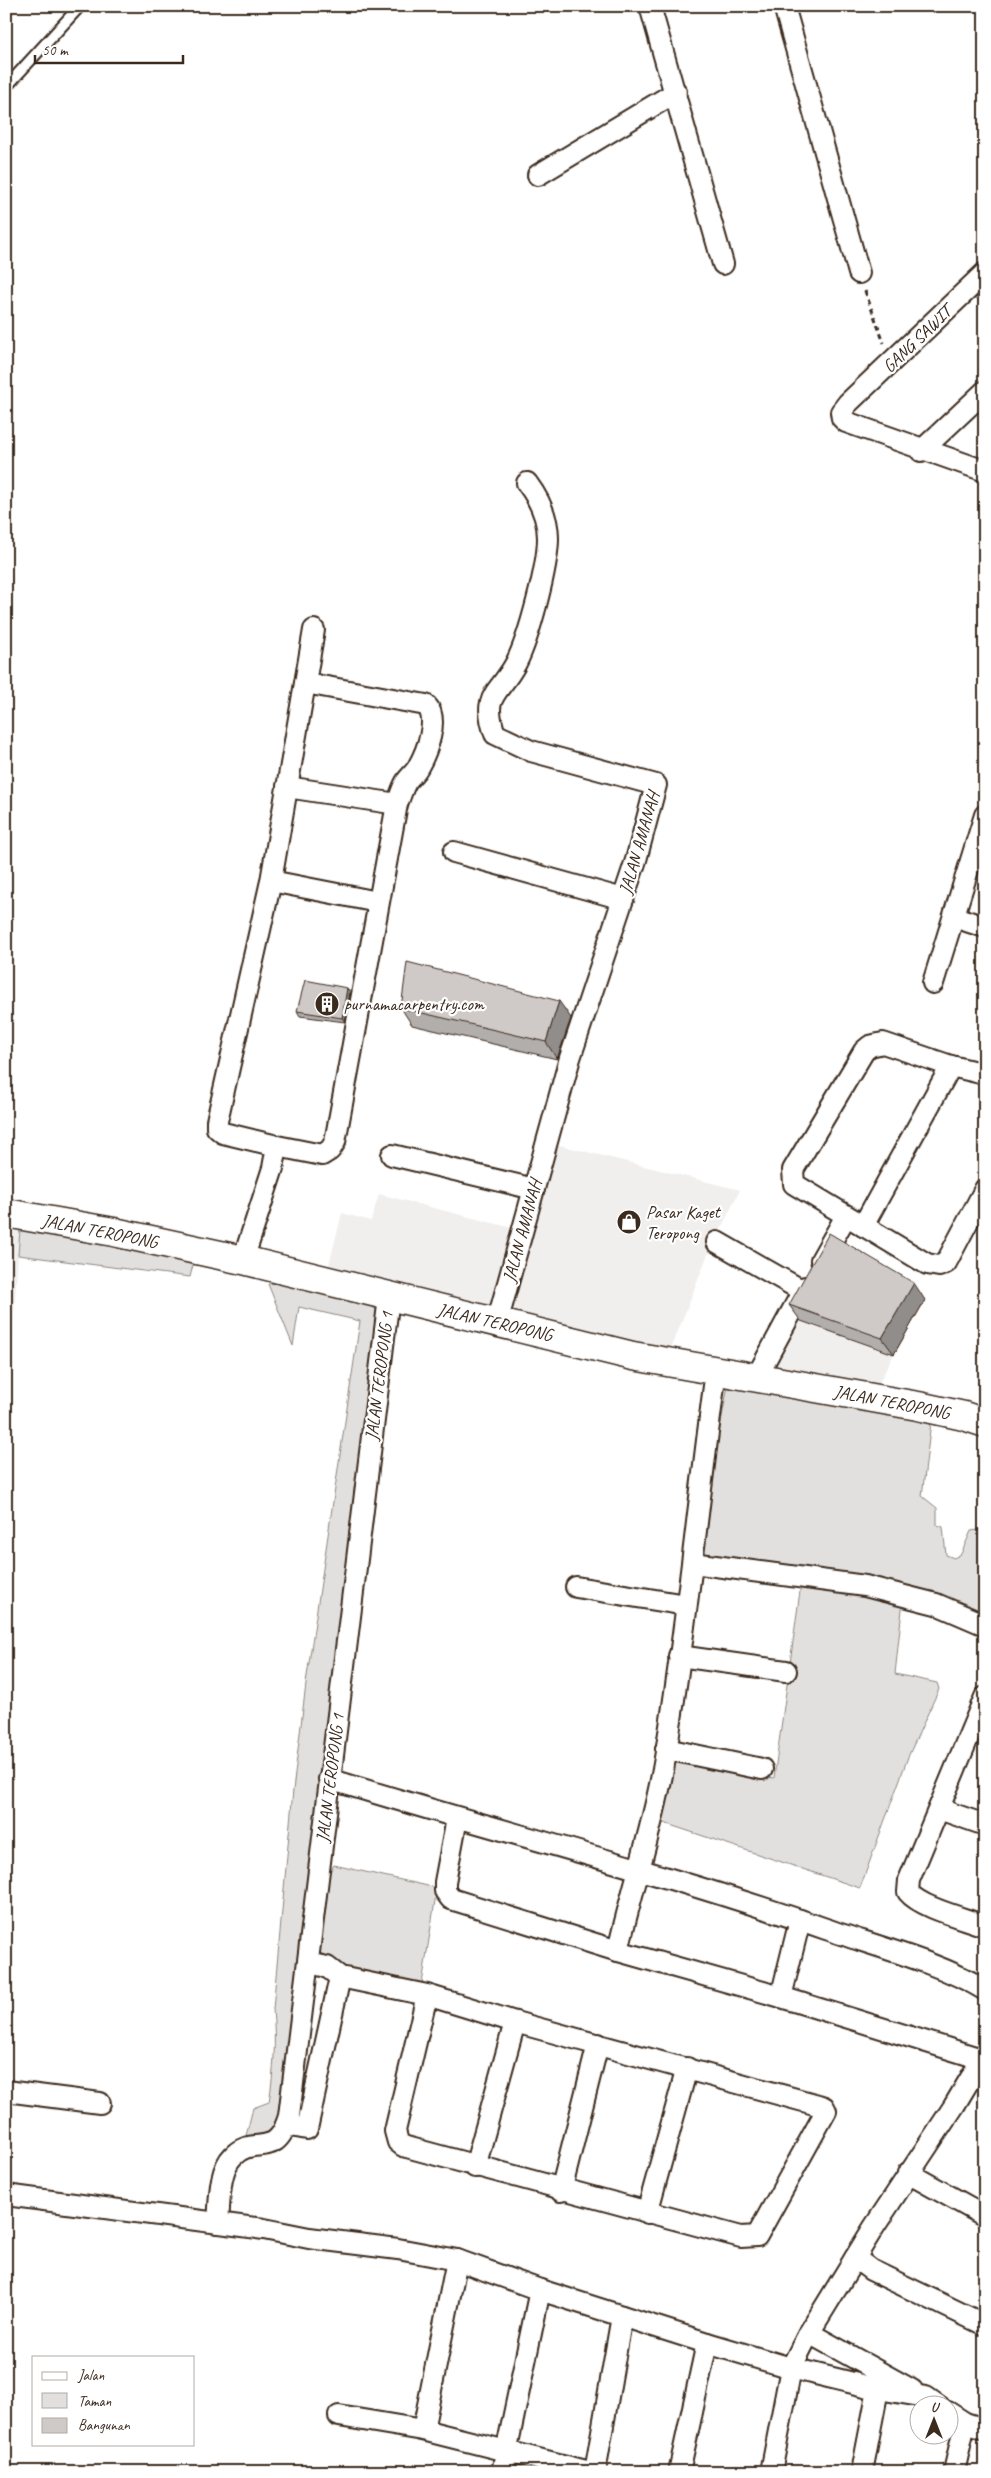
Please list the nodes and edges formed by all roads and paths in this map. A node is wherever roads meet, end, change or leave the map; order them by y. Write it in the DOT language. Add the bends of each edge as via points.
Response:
graph roads {
  1 [pos="80,6"];
  2 [pos="650,6"];
  3 [pos="784,6"];
  4 [pos="6,87"];
  5 [pos="676,92"];
  6 [pos="538,175"];
  7 [pos="723,264"];
  8 [pos="985,273"];
  9 [pos="859,274"];
  10 [pos="891,364"];
  11 [pos="985,391"];
  12 [pos="921,450"];
  13 [pos="985,471"];
  14 [pos="527,483"];
  15 [pos="314,630"];
  16 [pos="306,683"];
  17 [pos="287,787"];
  18 [pos="397,804"];
  19 [pos="985,815"];
  20 [pos="454,852"];
  21 [pos="271,881"];
  22 [pos="623,899"];
  23 [pos="378,902"];
  24 [pos="8,903"];
  25 [pos="6,909"];
  26 [pos="954,917"];
  27 [pos="985,927"];
  28 [pos="933,983"];
  29 [pos="951,1066"];
  30 [pos="985,1074"];
  31 [pos="277,1146"];
  32 [pos="392,1156"];
  33 [pos="534,1189"];
  34 [pos="985,1189"];
  35 [pos="6,1213"];
  36 [pos="855,1221"];
  37 [pos="717,1242"];
  38 [pos="243,1260"];
  39 [pos="803,1291"];
  40 [pos="388,1297"];
  41 [pos="498,1323"];
  42 [pos="716,1371"];
  43 [pos="757,1376"];
  44 [pos="985,1423"];
  45 [pos="693,1563"];
  46 [pos="576,1587"];
  47 [pos="686,1606"];
  48 [pos="985,1626"];
  49 [pos="679,1656"];
  50 [pos="786,1671"];
  51 [pos="985,1697"];
  52 [pos="979,1729"];
  53 [pos="666,1749"];
  54 [pos="762,1769"];
  55 [pos="329,1779"];
  56 [pos="939,1810"];
  57 [pos="457,1818"];
  58 [pos="985,1825"];
  59 [pos="640,1869"];
  60 [pos="800,1920"];
  61 [pos="985,1926"];
  62 [pos="618,1951"];
  63 [pos="309,1964"];
  64 [pos="340,1977"];
  65 [pos="985,1990"];
  66 [pos="428,1995"];
  67 [pos="781,1997"];
  68 [pos="515,2022"];
  69 [pos="598,2044"];
  70 [pos="983,2059"];
  71 [pos="687,2068"];
  72 [pos="6,2091"];
  73 [pos="100,2103"];
  74 [pos="286,2125"];
  75 [pos="475,2168"];
  76 [pos="908,2173"];
  77 [pos="561,2191"];
  78 [pos="6,2195"];
  79 [pos="647,2213"];
  80 [pos="985,2216"];
  81 [pos="218,2223"];
  82 [pos="855,2258"];
  83 [pos="457,2260"];
  84 [pos="540,2290"];
  85 [pos="622,2316"];
  86 [pos="985,2325"];
  87 [pos="809,2333"];
  88 [pos="707,2343"];
  89 [pos="792,2368"];
  90 [pos="878,2389"];
  91 [pos="910,2396"];
  92 [pos="923,2396"];
  93 [pos="339,2416"];
  94 [pos="958,2417"];
  95 [pos="985,2429"];
  96 [pos="423,2430"];
  97 [pos="955,2446"];
  98 [pos="504,2462"];
  99 [pos="590,2472"];
  100 [pos="595,2472"];
  101 [pos="679,2472"];
  102 [pos="771,2472"];
  103 [pos="862,2472"];
  104 [pos="954,2472"];
  1 -- 4 [label="lane"];
  2 -- 5 [label="street"];
  3 -- 9 [label="street"];
  5 -- 6 [label="street"];
  5 -- 7 [label="street"];
  8 -- 10 [label="street, GANG SAWIT"];
  9 -- 10 [label="path"];
  10 -- 12 [label="street, GANG SAWIT" via="848,403 841,412 842,418"];
  11 -- 12 [label="street"];
  12 -- 13 [label="street"];
  14 -- 22 [label="street, JALAN AMANAH" via="540,500 548,538 542,576 528,634 516,663 490,702 489,715 496,734 531,751 656,785"];
  15 -- 16 [label="street"];
  16 -- 17 [label="street"];
  16 -- 18 [label="street" via="426,705 431,710 424,754"];
  17 -- 18 [label="street"];
  17 -- 21 [label="street"];
  18 -- 23 [label="street"];
  19 -- 26 [label="street"];
  20 -- 22 [label="street"];
  21 -- 23 [label="street"];
  21 -- 31 [label="street" via="217,1128 223,1133"];
  22 -- 33 [label="street, JALAN AMANAH" via="570,1058"];
  23 -- 31 [label="street" via="335,1142 322,1154"];
  24 -- 25 [label="path"];
  26 -- 27 [label="street"];
  26 -- 28 [label="street"];
  29 -- 30 [label="street"];
  29 -- 36 [label="street"];
  29 -- 36 [label="street" via="883,1043 864,1051 793,1170 794,1184"];
  31 -- 38 [label="street"];
  32 -- 33 [label="street"];
  33 -- 41 [label="street, JALAN AMANAH"];
  34 -- 36 [label="street" via="946,1263 939,1266 927,1264"];
  35 -- 38 [label="main road, JALAN TEROPONG"];
  36 -- 39 [label="street"];
  37 -- 39 [label="street"];
  38 -- 40 [label="main road, JALAN TEROPONG"];
  39 -- 43 [label="street"];
  40 -- 41 [label="main road, JALAN TEROPONG"];
  40 -- 55 [label="street, JALAN TEROPONG 1"];
  41 -- 42 [label="main road, JALAN TEROPONG" via="634,1356"];
  42 -- 43 [label="main road, JALAN TEROPONG"];
  42 -- 45 [label="street" via="697,1505"];
  43 -- 44 [label="main road, JALAN TEROPONG" via="927,1408"];
  45 -- 47 [label="street"];
  45 -- 48 [label="street" via="865,1586 936,1604"];
  46 -- 47 [label="street"];
  47 -- 49 [label="street"];
  49 -- 50 [label="street"];
  49 -- 53 [label="street"];
  51 -- 52 [label="street"];
  52 -- 56 [label="street"];
  53 -- 54 [label="street"];
  53 -- 59 [label="street"];
  55 -- 57 [label="street"];
  55 -- 63 [label="street, JALAN TEROPONG 1"];
  56 -- 58 [label="street"];
  56 -- 61 [label="street" via="909,1880 908,1892 918,1900"];
  57 -- 59 [label="street"];
  57 -- 62 [label="street" via="445,1882 445,1891 451,1899"];
  59 -- 60 [label="street"];
  59 -- 62 [label="street"];
  60 -- 65 [label="street" via="949,1973"];
  60 -- 67 [label="street"];
  62 -- 67 [label="street"];
  63 -- 64 [label="street" via="327,1967"];
  63 -- 74 [label="street, JALAN TEROPONG 1"];
  64 -- 66 [label="street"];
  64 -- 74 [label="street" via="307,2130"];
  66 -- 68 [label="street"];
  66 -- 75 [label="street" via="396,2137 403,2146"];
  67 -- 70 [label="street"];
  68 -- 69 [label="street"];
  68 -- 75 [label="street"];
  69 -- 71 [label="street"];
  69 -- 77 [label="street"];
  70 -- 76 [label="street"];
  71 -- 79 [label="street"];
  71 -- 79 [label="street" via="818,2105 826,2111 757,2236 741,2237"];
  72 -- 73 [label="street"];
  74 -- 81 [label="street, JALAN TEROPONG 1" via="284,2133 272,2144 243,2150 233,2156 221,2186"];
  75 -- 77 [label="street"];
  76 -- 80 [label="street"];
  76 -- 82 [label="street"];
  77 -- 79 [label="street"];
  78 -- 81 [label="street"];
  81 -- 83 [label="street"];
  82 -- 86 [label="street" via="871,2270"];
  82 -- 87 [label="street"];
  83 -- 84 [label="street"];
  83 -- 96 [label="street"];
  84 -- 85 [label="street"];
  84 -- 98 [label="street"];
  85 -- 88 [label="street"];
  85 -- 100 [label="street"];
  87 -- 89 [label="street"];
  87 -- 92 [label="street"];
  88 -- 89 [label="street"];
  88 -- 101 [label="street"];
  89 -- 90 [label="street"];
  89 -- 102 [label="street"];
  90 -- 91 [label="street"];
  90 -- 103 [label="street"];
  93 -- 96 [label="street"];
  94 -- 95 [label="street"];
  96 -- 98 [label="street"];
  97 -- 104 [label="street"];
  98 -- 99 [label="street"];
}
